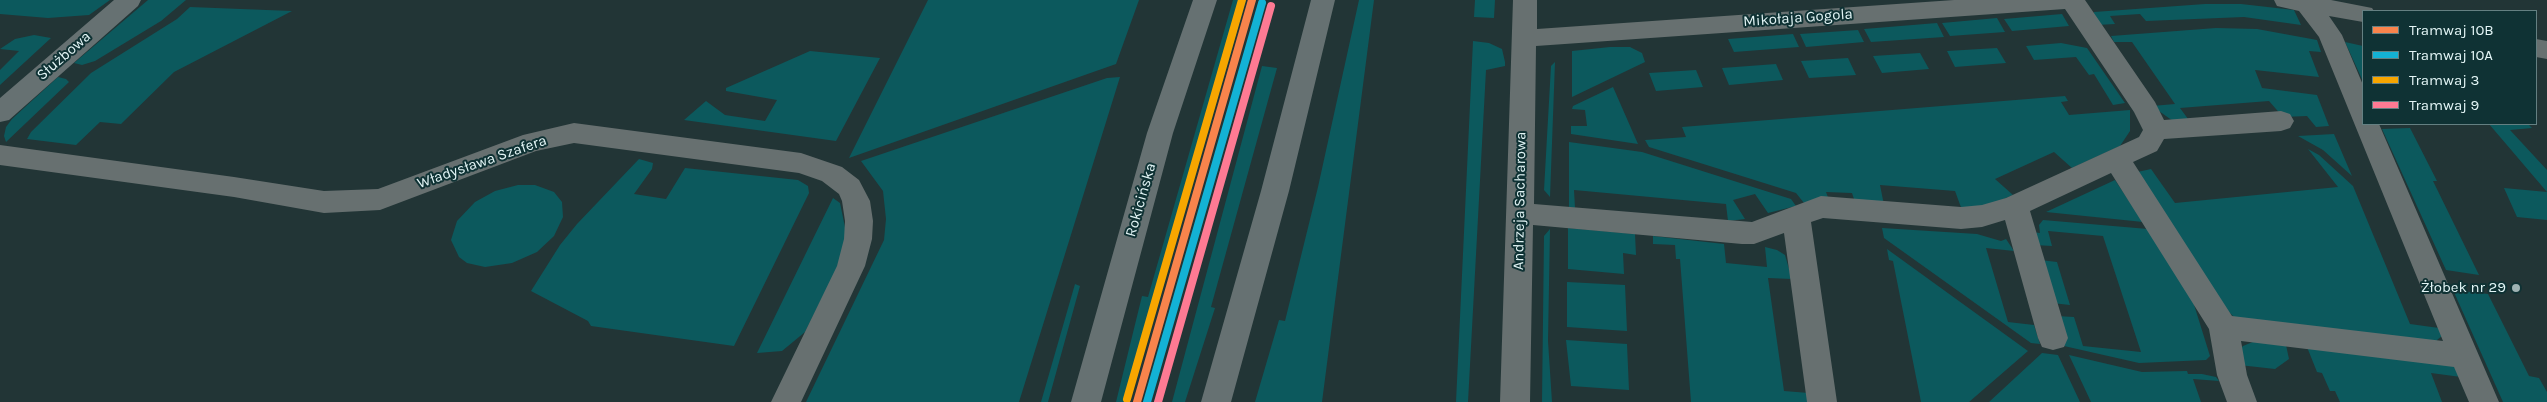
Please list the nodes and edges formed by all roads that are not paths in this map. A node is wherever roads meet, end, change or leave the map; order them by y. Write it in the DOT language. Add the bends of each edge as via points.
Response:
graph roads {
  1 [pos="129,0"];
  2 [pos="1205,0"];
  3 [pos="1323,0"];
  4 [pos="1525,0"];
  5 [pos="2072,0"];
  6 [pos="2297,2"];
  7 [pos="2362,14"];
  8 [pos="1524,38"];
  9 [pos="0,113"];
  10 [pos="2362,114"];
  11 [pos="2281,122"];
  12 [pos="2366,125"];
  13 [pos="2156,130"];
  14 [pos="0,155"];
  15 [pos="2116,158"];
  16 [pos="2015,206"];
  17 [pos="1520,213"];
  18 [pos="1796,218"];
  19 [pos="2223,327"];
  20 [pos="2053,338"];
  21 [pos="2465,356"];
  22 [pos="786,402"];
  23 [pos="1086,402"];
  24 [pos="1216,402"];
  25 [pos="1515,402"];
  26 [pos="1822,402"];
  27 [pos="2242,402"];
  28 [pos="2484,402"];
  1 -- 9 [label="main road, Służbowa"];
  2 -- 23 [label="main road, Rokicińska" via="1158,142"];
  3 -- 24 [label="main road"];
  4 -- 8 [label="street, Andrzeja Sacharowa"];
  5 -- 8 [label="street, Mikołaja Gogola"];
  5 -- 13 [label="street" via="2146,109"];
  6 -- 7 [label="street"];
  6 -- 10 [label="street" via="2330,35"];
  8 -- 17 [label="street, Andrzeja Sacharowa"];
  11 -- 13 [label="street"];
  12 -- 21 [label="street"];
  13 -- 15 [label="street" via="2148,144"];
  14 -- 22 [label="street, Władysława Szafera" via="324,202 380,198 532,142 574,133 801,163 832,174 849,187 856,201 858,239 851,266"];
  15 -- 16 [label="street"];
  15 -- 19 [label="street"];
  16 -- 18 [label="street" via="1982,216 1961,218 1821,208"];
  16 -- 20 [label="street"];
  17 -- 18 [label="street" via="1742,233 1754,233"];
  17 -- 25 [label="street, Andrzeja Sacharowa"];
  18 -- 26 [label="street"];
  19 -- 21 [label="street"];
  19 -- 27 [label="street" via="2232,375"];
  21 -- 28 [label="street"];
}
